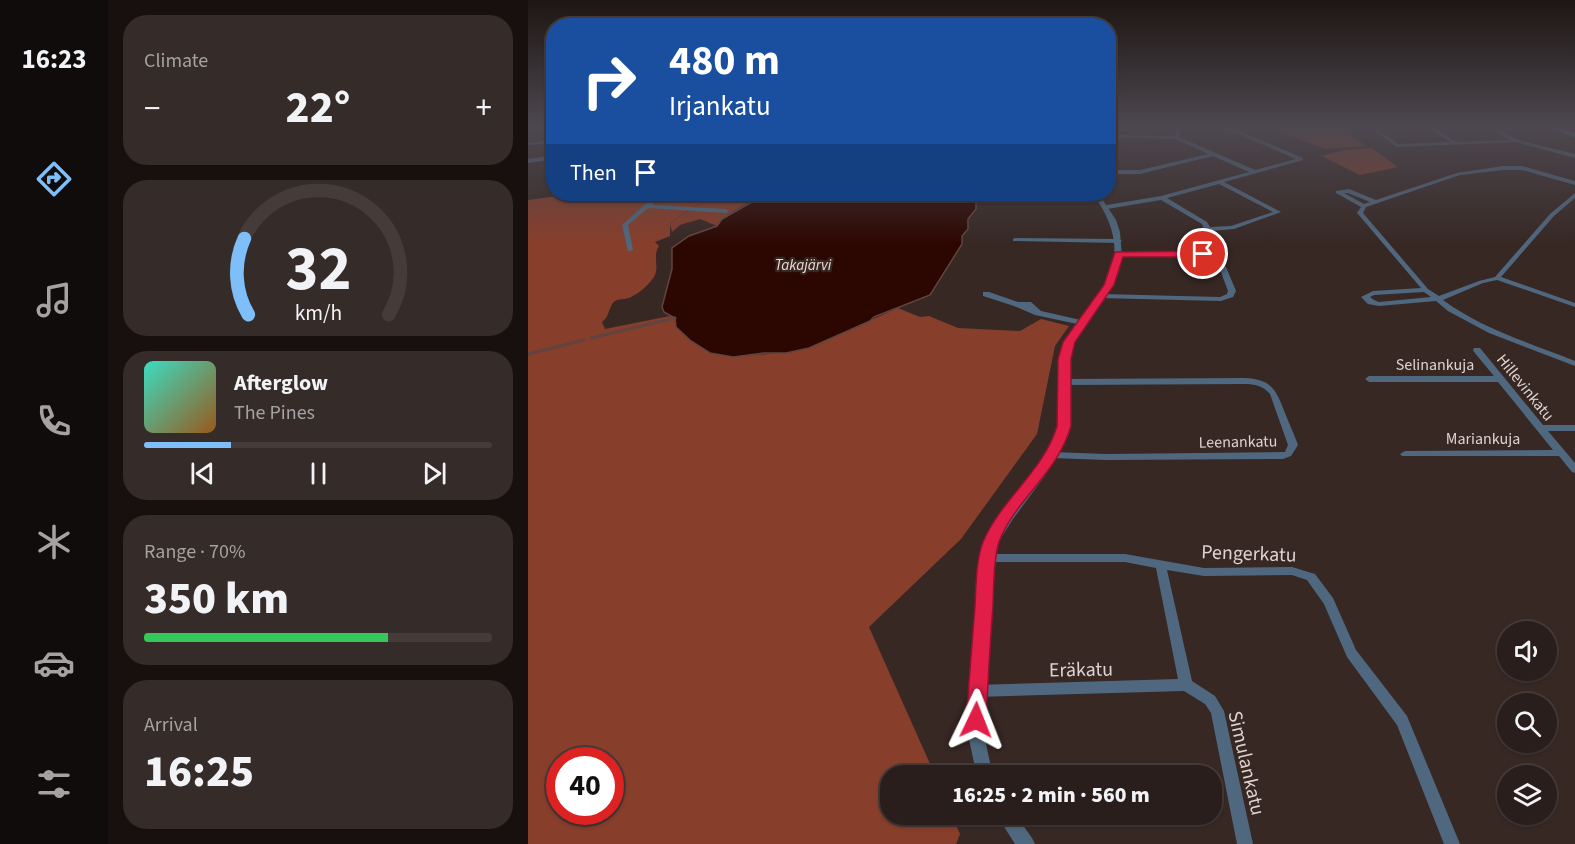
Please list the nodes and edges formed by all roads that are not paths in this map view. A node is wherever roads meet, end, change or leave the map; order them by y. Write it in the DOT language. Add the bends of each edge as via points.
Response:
graph roads {
  1 [pos="1167,165"];
  2 [pos="1239,165"];
  3 [pos="1278,165"];
  4 [pos="1116,172"];
  5 [pos="1254,172"];
  6 [pos="1220,182"];
  7 [pos="1575,183"];
  8 [pos="1575,195"];
  9 [pos="1162,198"];
  10 [pos="652,201"];
  11 [pos="1102,201"];
  12 [pos="1376,202"];
  13 [pos="647,206"];
  14 [pos="1364,206"];
  15 [pos="1107,207"];
  16 [pos="726,211"];
  17 [pos="1208,229"];
  18 [pos="1015,240"];
  19 [pos="1119,241"];
  20 [pos="630,250"];
  21 [pos="1119,254"];
  22 [pos="1217,254"];
  23 [pos="1497,278"];
  24 [pos="1426,290"];
  25 [pos="986,294"];
  26 [pos="1102,297"];
  27 [pos="1438,300"];
  28 [pos="1575,304"];
  29 [pos="1082,323"];
  30 [pos="1477,350"];
  31 [pos="1575,364"];
  32 [pos="1369,379"];
  33 [pos="1501,379"];
  34 [pos="1064,382"];
  35 [pos="1540,428"];
  36 [pos="1575,428"];
  37 [pos="1405,453"];
  38 [pos="1561,453"];
  39 [pos="1052,455"];
  40 [pos="1575,470"];
  41 [pos="989,558"];
  42 [pos="1161,566"];
  43 [pos="1185,685"];
  44 [pos="977,691"];
  45 [pos="981,765"];
  46 [pos="1012,825"];
  47 [pos="1026,844"];
  48 [pos="1245,844"];
  49 [pos="1452,844"];
  1 -- 4 [label="street" via="1140,172"];
  2 -- 5 [label="street"];
  3 -- 5 [label="street"];
  5 -- 6 [label="street"];
  6 -- 9 [label="street"];
  6 -- 17 [label="street" via="1278,212 1232,228"];
  7 -- 12 [label="street" via="1522,168 1503,168 1460,174"];
  8 -- 23 [label="street" via="1552,215"];
  9 -- 15 [label="street"];
  9 -- 17 [label="street" via="1198,217"];
  10 -- 13 [label="street"];
  11 -- 15 [label="street"];
  12 -- 14 [label="street"];
  12 -- 14 [label="street" via="1349,191 1338,192"];
  13 -- 16 [label="street"];
  13 -- 20 [label="street" via="625,225"];
  14 -- 24 [label="street" via="1362,216"];
  15 -- 19 [label="street"];
  17 -- 22 [label="street"];
  18 -- 19 [label="street"];
  19 -- 21 [label="street"];
  21 -- 22 [label="street"];
  21 -- 26 [label="street"];
  22 -- 26 [label="street" via="1232,291 1227,298"];
  23 -- 27 [label="street"];
  23 -- 28 [label="street"];
  24 -- 27 [label="street"];
  24 -- 27 [label="street" via="1382,292 1365,297 1379,304"];
  25 -- 29 [label="street" via="1028,304 1038,313"];
  26 -- 29 [label="street"];
  27 -- 31 [label="street" via="1492,331"];
  29 -- 34 [label="street" via="1065,353"];
  30 -- 33 [label="street, Hillevinkatu"];
  32 -- 33 [label="street, Selinankuja"];
  33 -- 35 [label="street, Hillevinkatu"];
  34 -- 39 [label="street" via="1064,426"];
  34 -- 39 [label="street, Leenankatu" via="1261,383 1274,393 1293,446 1283,456"];
  35 -- 36 [label="street"];
  35 -- 38 [label="street, Hillevinkatu"];
  37 -- 38 [label="street, Mariankuja"];
  38 -- 40 [label="street, Hillevinkatu"];
  39 -- 41 [label="street" via="1001,524"];
  41 -- 42 [label="street, Pengerkatu" via="1125,558"];
  41 -- 44 [label="street"];
  42 -- 43 [label="street"];
  42 -- 49 [label="street, Pengerkatu" via="1204,572 1292,572 1315,580 1329,601 1351,653 1402,721"];
  43 -- 44 [label="street, Eräkatu"];
  43 -- 48 [label="street, Simulankatu" via="1210,700 1217,711"];
  44 -- 45 [label="street" via="976,735"];
  46 -- 47 [label="street"];
}
